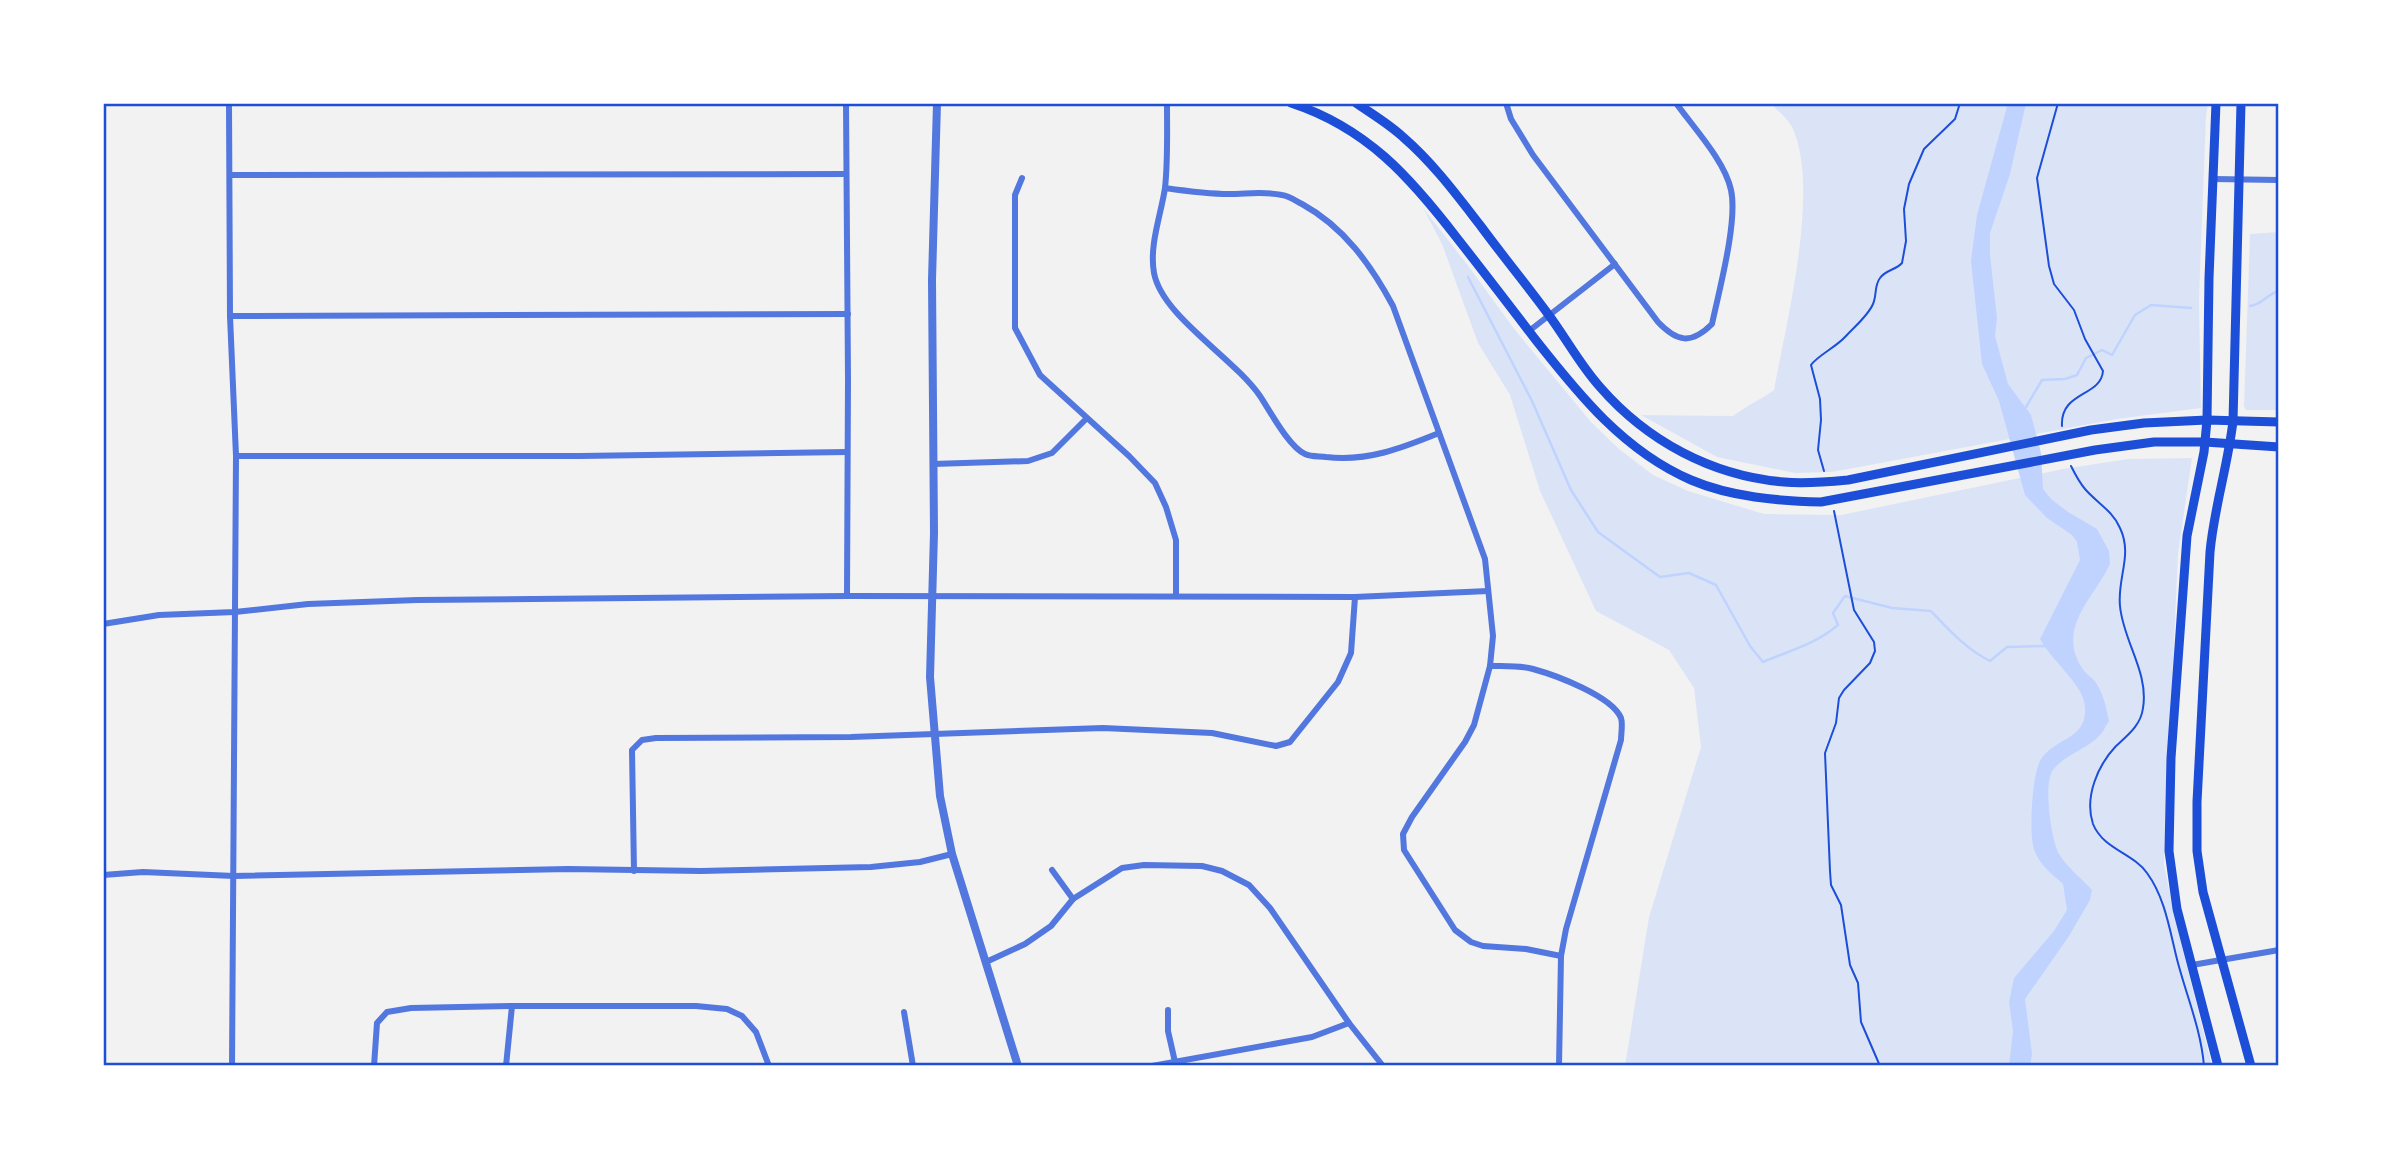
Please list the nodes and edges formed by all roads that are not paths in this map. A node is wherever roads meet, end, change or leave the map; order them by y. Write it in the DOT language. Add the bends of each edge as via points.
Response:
graph roads {
  1 [pos="229,103"];
  2 [pos="846,103"];
  3 [pos="937,103"];
  4 [pos="1167,103"];
  5 [pos="1291,103"];
  6 [pos="1356,103"];
  7 [pos="1506,103"];
  8 [pos="1676,103"];
  9 [pos="2216,103"];
  10 [pos="2241,103"];
  11 [pos="846,174"];
  12 [pos="231,175"];
  13 [pos="1022,178"];
  14 [pos="2213,179"];
  15 [pos="2238,179"];
  16 [pos="2279,180"];
  17 [pos="1165,188"];
  18 [pos="1615,264"];
  19 [pos="848,314"];
  20 [pos="1549,315"];
  21 [pos="230,316"];
  22 [pos="1529,331"];
  23 [pos="1086,419"];
  24 [pos="2207,420"];
  25 [pos="2233,421"];
  26 [pos="2279,422"];
  27 [pos="1439,433"];
  28 [pos="2206,442"];
  29 [pos="2231,443"];
  30 [pos="2279,447"];
  31 [pos="847,452"];
  32 [pos="236,456"];
  33 [pos="933,464"];
  34 [pos="1488,591"];
  35 [pos="846,596"];
  36 [pos="932,596"];
  37 [pos="1176,596"];
  38 [pos="1355,597"];
  39 [pos="235,612"];
  40 [pos="103,624"];
  41 [pos="1490,666"];
  42 [pos="935,732"];
  43 [pos="952,854"];
  44 [pos="1052,870"];
  45 [pos="634,871"];
  46 [pos="103,875"];
  47 [pos="234,876"];
  48 [pos="1073,899"];
  49 [pos="2279,950"];
  50 [pos="1561,956"];
  51 [pos="2220,960"];
  52 [pos="986,962"];
  53 [pos="2193,965"];
  54 [pos="512,1006"];
  55 [pos="1168,1010"];
  56 [pos="904,1012"];
  57 [pos="1349,1023"];
  58 [pos="1175,1062"];
  59 [pos="232,1066"];
  60 [pos="374,1066"];
  61 [pos="506,1066"];
  62 [pos="769,1066"];
  63 [pos="913,1066"];
  64 [pos="1018,1066"];
  65 [pos="1152,1066"];
  66 [pos="1383,1066"];
  67 [pos="1559,1066"];
  68 [pos="2218,1066"];
  69 [pos="2251,1066"];
  1 -- 12 [label="street"];
  2 -- 11 [label="street"];
  3 -- 33 [label="street"];
  4 -- 17 [label="street"];
  5 -- 22 [label="main road" via="1335,122 1389,158 1433,206"];
  6 -- 20 [label="main road" via="1402,137 1442,177"];
  7 -- 18 [label="street" via="1533,155"];
  8 -- 18 [label="street" via="1718,162 1731,189 1733,214 1712,324 1687,339 1672,337"];
  9 -- 14 [label="main road"];
  10 -- 15 [label="main road"];
  11 -- 12 [label="street"];
  11 -- 19 [label="street"];
  12 -- 21 [label="street"];
  13 -- 23 [label="street" via="1015,195 1015,328 1040,374"];
  14 -- 15 [label="street"];
  14 -- 24 [label="main road"];
  15 -- 16 [label="street"];
  15 -- 25 [label="main road"];
  17 -- 27 [label="street" via="1284,195 1333,226 1376,274 1393,306"];
  17 -- 27 [label="street" via="1154,251 1158,288 1180,318 1251,384 1293,444 1306,455 1347,460 1391,452"];
  18 -- 20 [label="street"];
  19 -- 21 [label="street"];
  19 -- 31 [label="street"];
  20 -- 22 [label="street"];
  20 -- 24 [label="main road" via="1598,385 1641,428 1710,465 1784,482 1848,480 2091,430"];
  21 -- 32 [label="street"];
  22 -- 28 [label="main road" via="1606,423 1642,451 1691,480 1783,501 1821,502 1858,496 2095,450 2154,442"];
  23 -- 33 [label="street" via="1052,453 1028,461"];
  23 -- 37 [label="street" via="1155,483 1176,540"];
  24 -- 25 [label="main road"];
  24 -- 28 [label="main road"];
  25 -- 26 [label="main road"];
  25 -- 29 [label="main road"];
  27 -- 34 [label="street" via="1485,559"];
  28 -- 29 [label="main road"];
  28 -- 53 [label="main road" via="2187,536 2169,851 2177,909"];
  29 -- 30 [label="main road"];
  29 -- 51 [label="main road" via="2211,543 2197,803 2203,892"];
  31 -- 32 [label="street"];
  31 -- 35 [label="street"];
  32 -- 39 [label="street"];
  33 -- 36 [label="street"];
  34 -- 38 [label="street"];
  34 -- 41 [label="street" via="1493,636"];
  35 -- 36 [label="street"];
  35 -- 39 [label="street" via="417,600"];
  36 -- 37 [label="street"];
  36 -- 42 [label="street" via="930,677"];
  37 -- 38 [label="street"];
  38 -- 42 [label="street" via="1351,653 1338,682 1290,742 1276,746 1212,733 1103,728"];
  39 -- 40 [label="street" via="159,615"];
  39 -- 47 [label="street"];
  41 -- 50 [label="street" via="1532,668 1564,680 1606,701 1621,718 1621,740"];
  41 -- 50 [label="street" via="1474,725 1412,817 1403,834 1404,850 1455,930 1471,942"];
  42 -- 43 [label="street" via="940,796"];
  42 -- 45 [label="street" via="642,740 632,750"];
  43 -- 45 [label="street" via="871,867"];
  43 -- 52 [label="street"];
  44 -- 48 [label="street"];
  45 -- 47 [label="street"];
  46 -- 47 [label="street"];
  47 -- 59 [label="street"];
  48 -- 52 [label="street" via="1051,926"];
  48 -- 57 [label="street" via="1122,868 1202,866 1222,871 1249,885 1270,908"];
  49 -- 51 [label="street"];
  50 -- 67 [label="street"];
  51 -- 53 [label="street"];
  51 -- 69 [label="main road"];
  52 -- 64 [label="street"];
  53 -- 68 [label="main road"];
  54 -- 60 [label="street" via="387,1012 377,1023"];
  54 -- 61 [label="street"];
  54 -- 62 [label="street" via="727,1009 742,1016 756,1032"];
  55 -- 58 [label="street"];
  56 -- 63 [label="street"];
  57 -- 58 [label="street" via="1312,1037"];
  57 -- 66 [label="street"];
  58 -- 65 [label="street"];
}
